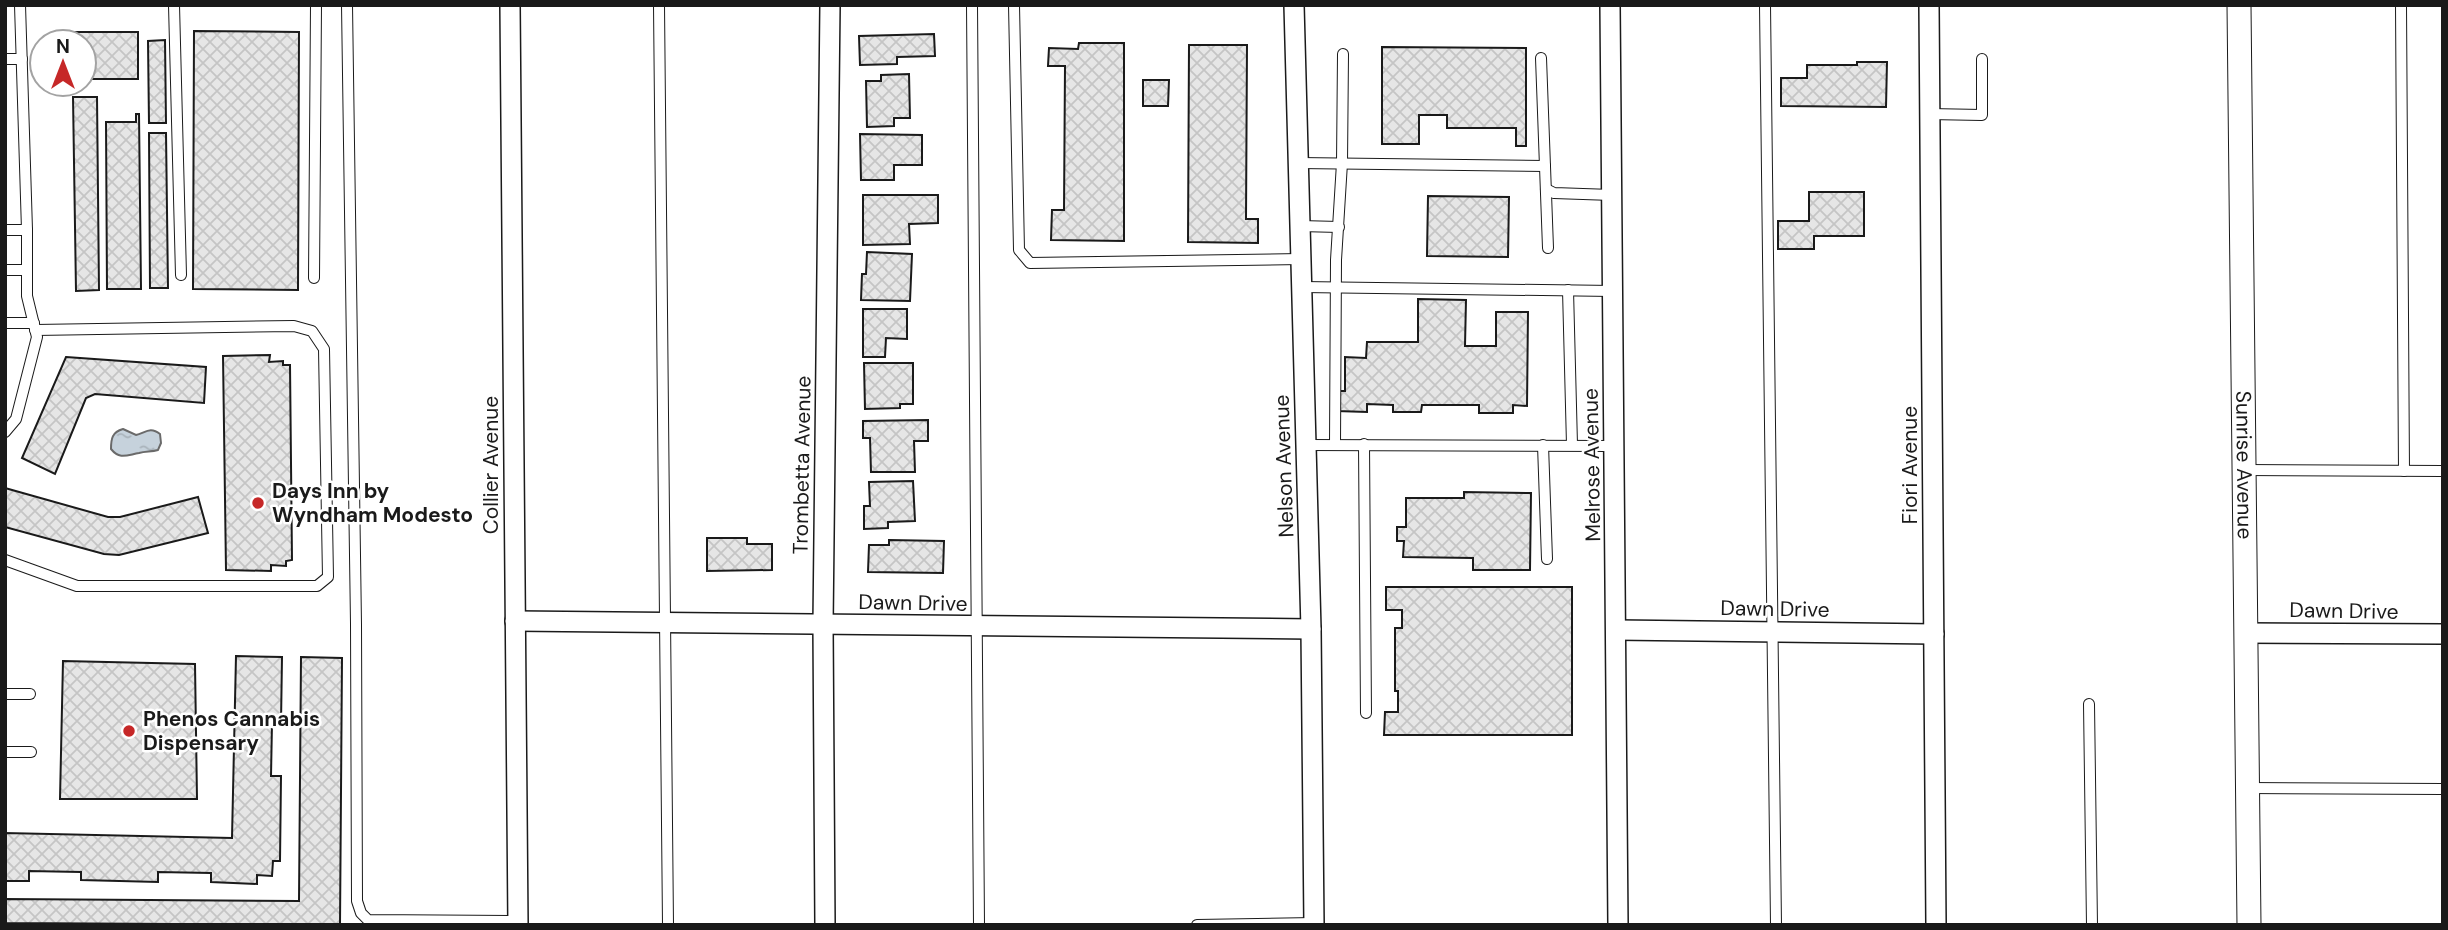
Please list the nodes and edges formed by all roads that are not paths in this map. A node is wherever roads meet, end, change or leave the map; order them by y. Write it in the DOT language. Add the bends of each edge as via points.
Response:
graph roads {
  1 [pos="20,5"];
  2 [pos="174,5"];
  3 [pos="316,5"];
  4 [pos="347,5"];
  5 [pos="510,5"];
  6 [pos="659,5"];
  7 [pos="830,5"];
  8 [pos="972,5"];
  9 [pos="1014,5"];
  10 [pos="1294,5"];
  11 [pos="1610,5"];
  12 [pos="1765,5"];
  13 [pos="1928,5"];
  14 [pos="2239,5"];
  15 [pos="2401,5"];
  16 [pos="1343,54"];
  17 [pos="1541,58"];
  18 [pos="5,59"];
  19 [pos="22,59"];
  20 [pos="1982,59"];
  21 [pos="1929,114"];
  22 [pos="1298,163"];
  23 [pos="1342,163"];
  24 [pos="1545,166"];
  25 [pos="1546,189"];
  26 [pos="1612,195"];
  27 [pos="1300,226"];
  28 [pos="1339,226"];
  29 [pos="5,230"];
  30 [pos="27,230"];
  31 [pos="1548,248"];
  32 [pos="1301,259"];
  33 [pos="5,270"];
  34 [pos="27,270"];
  35 [pos="181,275"];
  36 [pos="314,278"];
  37 [pos="1302,287"];
  38 [pos="1337,287"];
  39 [pos="1568,290"];
  40 [pos="1613,291"];
  41 [pos="5,323"];
  42 [pos="34,326"];
  43 [pos="5,411"];
  44 [pos="19,411"];
  45 [pos="5,432"];
  46 [pos="1335,444"];
  47 [pos="1364,444"];
  48 [pos="1306,445"];
  49 [pos="1543,445"];
  50 [pos="1572,445"];
  51 [pos="1614,446"];
  52 [pos="2243,470"];
  53 [pos="2404,471"];
  54 [pos="2443,471"];
  55 [pos="1547,559"];
  56 [pos="5,560"];
  57 [pos="515,621"];
  58 [pos="666,623"];
  59 [pos="823,625"];
  60 [pos="975,627"];
  61 [pos="1311,629"];
  62 [pos="1616,630"];
  63 [pos="1772,632"];
  64 [pos="2245,633"];
  65 [pos="1934,634"];
  66 [pos="2443,635"];
  67 [pos="5,694"];
  68 [pos="30,694"];
  69 [pos="2089,704"];
  70 [pos="1366,713"];
  71 [pos="5,752"];
  72 [pos="31,752"];
  73 [pos="2247,788"];
  74 [pos="2443,789"];
  75 [pos="518,923"];
  76 [pos="1314,924"];
  77 [pos="668,925"];
  78 [pos="825,925"];
  79 [pos="979,925"];
  80 [pos="1197,925"];
  81 [pos="1618,925"];
  82 [pos="1776,925"];
  83 [pos="1936,925"];
  84 [pos="2092,925"];
  85 [pos="2249,925"];
  1 -- 19 [label="lane"];
  2 -- 35 [label="lane"];
  3 -- 36 [label="lane"];
  4 -- 75 [label="lane" via="357,901 368,920"];
  5 -- 57 [label="street, Collier Avenue"];
  6 -- 58 [label="lane"];
  7 -- 59 [label="street, Trombetta Avenue"];
  8 -- 60 [label="lane"];
  9 -- 32 [label="lane" via="1019,250 1030,263"];
  10 -- 22 [label="street, Nelson Avenue"];
  11 -- 26 [label="street, Melrose Avenue"];
  12 -- 63 [label="lane"];
  13 -- 21 [label="street, Fiori Avenue"];
  14 -- 52 [label="street, Sunrise Avenue"];
  15 -- 53 [label="lane"];
  16 -- 23 [label="lane"];
  17 -- 24 [label="lane"];
  18 -- 19 [label="lane"];
  19 -- 30 [label="lane"];
  20 -- 21 [label="lane" via="1982,115"];
  21 -- 65 [label="street, Fiori Avenue"];
  22 -- 23 [label="lane"];
  22 -- 27 [label="street, Nelson Avenue"];
  23 -- 24 [label="lane"];
  23 -- 28 [label="lane"];
  24 -- 25 [label="lane"];
  25 -- 26 [label="lane"];
  25 -- 31 [label="lane"];
  26 -- 40 [label="street, Melrose Avenue"];
  27 -- 28 [label="lane"];
  27 -- 32 [label="street, Nelson Avenue"];
  28 -- 38 [label="lane"];
  29 -- 30 [label="lane"];
  30 -- 34 [label="lane"];
  32 -- 37 [label="street, Nelson Avenue"];
  33 -- 34 [label="lane"];
  34 -- 42 [label="lane"];
  37 -- 38 [label="lane"];
  37 -- 48 [label="street, Nelson Avenue"];
  38 -- 39 [label="lane"];
  38 -- 46 [label="lane"];
  39 -- 40 [label="lane"];
  39 -- 50 [label="lane"];
  40 -- 51 [label="street, Melrose Avenue"];
  41 -- 42 [label="lane"];
  42 -- 44 [label="lane" via="37,337"];
  42 -- 56 [label="lane" via="295,326 312,331 324,349 328,577 317,586 77,586"];
  43 -- 44 [label="lane"];
  44 -- 45 [label="lane"];
  46 -- 47 [label="lane"];
  46 -- 48 [label="lane"];
  47 -- 49 [label="lane"];
  47 -- 70 [label="lane"];
  48 -- 61 [label="street, Nelson Avenue"];
  49 -- 50 [label="lane"];
  49 -- 55 [label="lane"];
  50 -- 51 [label="lane"];
  51 -- 62 [label="street, Melrose Avenue"];
  52 -- 53 [label="lane"];
  52 -- 64 [label="street, Sunrise Avenue"];
  53 -- 54 [label="lane"];
  57 -- 58 [label="street, Dawn Drive"];
  57 -- 75 [label="street, Collier Avenue"];
  58 -- 59 [label="street, Dawn Drive"];
  58 -- 77 [label="lane"];
  59 -- 60 [label="street, Dawn Drive"];
  59 -- 78 [label="street, Trombetta Avenue"];
  60 -- 61 [label="street, Dawn Drive"];
  60 -- 79 [label="lane"];
  61 -- 76 [label="street, Nelson Avenue"];
  62 -- 63 [label="street, Dawn Drive"];
  62 -- 81 [label="street, Melrose Avenue"];
  63 -- 65 [label="street, Dawn Drive"];
  63 -- 82 [label="lane"];
  64 -- 66 [label="street, Dawn Drive"];
  64 -- 73 [label="street, Sunrise Avenue"];
  65 -- 83 [label="street, Fiori Avenue"];
  67 -- 68 [label="lane"];
  69 -- 84 [label="lane"];
  71 -- 72 [label="lane"];
  73 -- 74 [label="lane"];
  73 -- 85 [label="street, Sunrise Avenue"];
  76 -- 80 [label="lane"];
}
